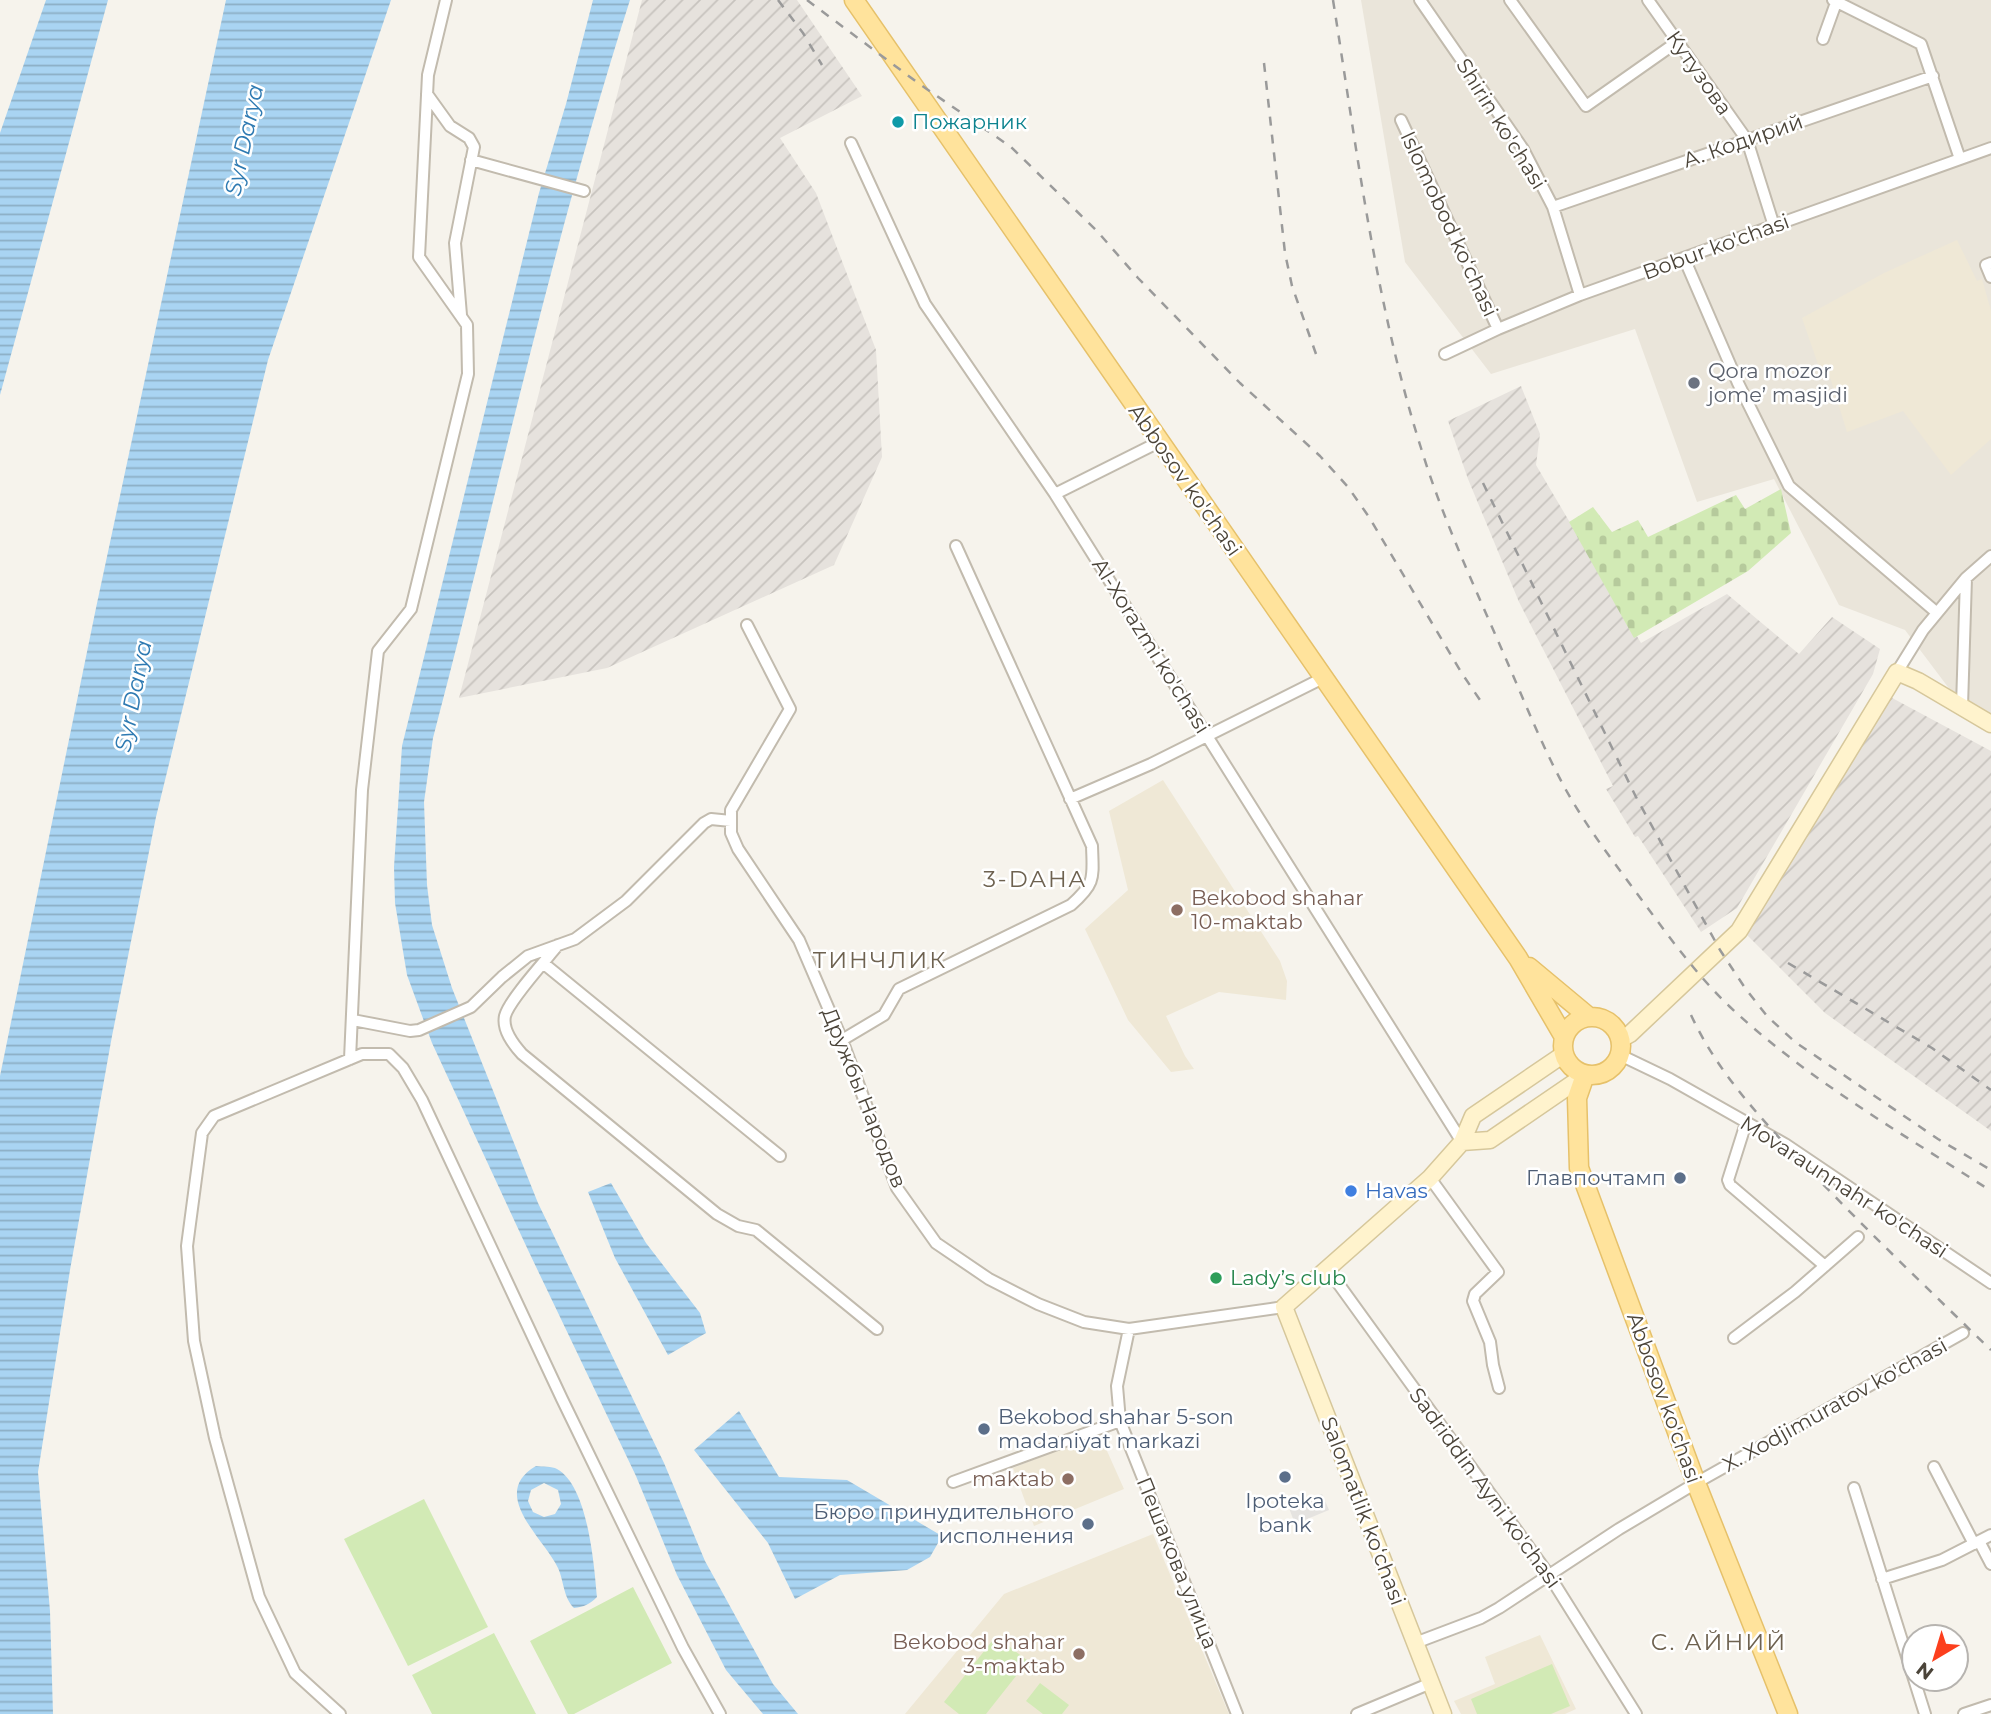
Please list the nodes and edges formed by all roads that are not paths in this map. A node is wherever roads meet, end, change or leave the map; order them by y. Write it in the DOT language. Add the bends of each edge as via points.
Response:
graph roads {
  1 [pos="446,0"];
  2 [pos="854,0"];
  3 [pos="1420,0"];
  4 [pos="1510,0"];
  5 [pos="1648,0"];
  6 [pos="1835,0"];
  7 [pos="1823,39"];
  8 [pos="1677,42"];
  9 [pos="1933,76"];
  10 [pos="427,94"];
  11 [pos="1401,120"];
  12 [pos="1746,140"];
  13 [pos="851,143"];
  14 [pos="1991,149"];
  15 [pos="1961,159"];
  16 [pos="471,160"];
  17 [pos="584,191"];
  18 [pos="1553,206"];
  19 [pos="1774,226"];
  20 [pos="1684,258"];
  21 [pos="1991,263"];
  22 [pos="1991,277"];
  23 [pos="1580,295"];
  24 [pos="461,317"];
  25 [pos="1497,328"];
  26 [pos="1445,355"];
  27 [pos="1159,442"];
  28 [pos="1055,494"];
  29 [pos="956,546"];
  30 [pos="1991,556"];
  31 [pos="1966,578"];
  32 [pos="1936,612"];
  33 [pos="747,625"];
  34 [pos="1898,672"];
  35 [pos="1323,678"];
  36 [pos="1962,706"];
  37 [pos="1991,724"];
  38 [pos="1207,736"];
  39 [pos="1070,799"];
  40 [pos="731,821"];
  41 [pos="558,945"];
  42 [pos="1518,958"];
  43 [pos="543,964"];
  44 [pos="1589,1017"];
  45 [pos="353,1020"];
  46 [pos="842,1040"];
  47 [pos="1564,1045"];
  48 [pos="1621,1047"];
  49 [pos="350,1059"];
  50 [pos="1585,1075"];
  51 [pos="1746,1122"];
  52 [pos="1462,1142"];
  53 [pos="780,1156"];
  54 [pos="1430,1178"];
  55 [pos="1858,1237"];
  56 [pos="1825,1266"];
  57 [pos="1326,1268"];
  58 [pos="1991,1283"];
  59 [pos="1283,1307"];
  60 [pos="877,1329"];
  61 [pos="1129,1329"];
  62 [pos="1964,1333"];
  63 [pos="1734,1338"];
  64 [pos="1499,1388"];
  65 [pos="1120,1420"];
  66 [pos="1934,1467"];
  67 [pos="953,1482"];
  68 [pos="1696,1483"];
  69 [pos="1854,1488"];
  70 [pos="1991,1535"];
  71 [pos="1977,1542"];
  72 [pos="1991,1564"];
  73 [pos="1549,1575"];
  74 [pos="1882,1579"];
  75 [pos="1415,1643"];
  76 [pos="1431,1684"];
  77 [pos="1991,1705"];
  78 [pos="340,1714"];
  79 [pos="720,1714"];
  80 [pos="1237,1714"];
  81 [pos="1357,1714"];
  82 [pos="1443,1714"];
  83 [pos="1636,1714"];
  84 [pos="1788,1714"];
  85 [pos="1925,1714"];
  86 [pos="1964,1714"];
  1 -- 10 [label="street"];
  2 -- 27 [label="main road, Abbosov ko'chasi"];
  3 -- 18 [label="street, Shirin ko'chasi" via="1523,149"];
  4 -- 8 [label="street" via="1586,106"];
  5 -- 8 [label="street, Кутузова"];
  6 -- 7 [label="street"];
  6 -- 9 [label="street" via="1921,44"];
  8 -- 12 [label="street, Кутузова"];
  9 -- 12 [label="street, А. Кодирий"];
  9 -- 15 [label="street"];
  10 -- 16 [label="street" via="450,126 469,138 474,147"];
  10 -- 24 [label="street" via="419,257"];
  11 -- 25 [label="street, Islomobod koʻchasi"];
  12 -- 18 [label="street, А. Кодирий"];
  12 -- 19 [label="street, Кутузова"];
  13 -- 28 [label="street, Al-Xorazmi ko'chasi" via="925,304"];
  14 -- 15 [label="street, Bobur ko'chasi"];
  15 -- 19 [label="street, Bobur ko'chasi"];
  16 -- 17 [label="street"];
  16 -- 24 [label="street" via="454,243"];
  18 -- 23 [label="street, Shirin ko'chasi"];
  19 -- 20 [label="street, Bobur ko'chasi"];
  20 -- 23 [label="street, Bobur ko'chasi"];
  20 -- 32 [label="street" via="1788,486"];
  21 -- 22 [label="street" via="1986,265"];
  23 -- 25 [label="street, Bobur ko'chasi"];
  24 -- 45 [label="street" via="467,325 468,374 411,608 379,651 362,790"];
  25 -- 26 [label="street, Bobur ko'chasi"];
  27 -- 28 [label="street"];
  27 -- 35 [label="main road, Abbosov ko'chasi"];
  28 -- 38 [label="street, Al-Xorazmi ko'chasi"];
  29 -- 39 [label="street"];
  30 -- 31 [label="street"];
  31 -- 32 [label="street"];
  31 -- 36 [label="street"];
  32 -- 34 [label="street"];
  33 -- 40 [label="street" via="790,709 731,810"];
  34 -- 36 [label="street"];
  34 -- 48 [label="street" via="1739,931"];
  35 -- 38 [label="street"];
  35 -- 42 [label="main road, Abbosov ko'chasi"];
  36 -- 37 [label="street"];
  38 -- 39 [label="street"];
  38 -- 52 [label="street, Al-Xorazmi ko'chasi"];
  39 -- 46 [label="street" via="1092,846 1093,877 1085,892 1071,905 899,989 884,1015"];
  40 -- 41 [label="street" via="704,823 626,901 575,939"];
  40 -- 46 [label="street, Дружбы Народов" via="738,849 799,940"];
  41 -- 43 [label="street"];
  41 -- 45 [label="street" via="528,956 471,1006 419,1030"];
  42 -- 44 [label="main road, Abbosov ko'chasi"];
  42 -- 47 [label="main road, Abbosov ko'chasi"];
  43 -- 53 [label="street"];
  43 -- 60 [label="street" via="505,1017 507,1032 522,1055 717,1214 756,1230"];
  44 -- 47 [label="main road" via="1573,1023"];
  44 -- 48 [label="main road" via="1607,1020 1618,1031"];
  45 -- 49 [label="street"];
  46 -- 61 [label="street, Дружбы Народов" via="897,1188 936,1243 989,1279 1038,1304 1084,1322"];
  47 -- 50 [label="main road" via="1572,1067"];
  47 -- 52 [label="street" via="1473,1116"];
  48 -- 50 [label="main road" via="1611,1069"];
  48 -- 51 [label="street, Movaraunnahr ko'chasi"];
  49 -- 78 [label="street" via="214,1115 202,1133 187,1246 194,1341 258,1597 295,1672"];
  49 -- 79 [label="street" via="389,1054 422,1100 562,1399"];
  50 -- 52 [label="street" via="1490,1140"];
  50 -- 68 [label="main road, Abbosov ko'chasi" via="1577,1098 1579,1168"];
  51 -- 56 [label="street" via="1730,1185"];
  51 -- 58 [label="street, Movaraunnahr ko'chasi"];
  52 -- 54 [label="street"];
  54 -- 57 [label="street"];
  54 -- 64 [label="street" via="1498,1272 1473,1301 1490,1342"];
  55 -- 56 [label="street"];
  56 -- 63 [label="street"];
  57 -- 59 [label="street"];
  57 -- 73 [label="street, Sadriddin Ayni ko'chasi"];
  59 -- 61 [label="street, Дружбы Народов"];
  59 -- 75 [label="street, Salomatlik ko‘chasi"];
  61 -- 65 [label="street, Пешакова улица" via="1117,1386"];
  62 -- 68 [label="street, X. Xodjimuratov ko'chasi"];
  65 -- 67 [label="street"];
  65 -- 80 [label="street, Пешакова улица"];
  66 -- 71 [label="street"];
  68 -- 73 [label="street, X. Xodjimuratov ko'chasi"];
  68 -- 84 [label="main road, Abbosov ko'chasi"];
  69 -- 74 [label="street"];
  70 -- 71 [label="street"];
  71 -- 72 [label="street"];
  71 -- 74 [label="street" via="1942,1560"];
  73 -- 75 [label="street, X. Xodjimuratov ko'chasi" via="1481,1618"];
  73 -- 83 [label="street, Sadriddin Ayni ko'chasi"];
  74 -- 85 [label="street"];
  75 -- 76 [label="street, Salomatlik ko‘chasi"];
  76 -- 81 [label="street"];
  76 -- 82 [label="street, Salomatlik ko‘chasi"];
  77 -- 86 [label="street"];
}
